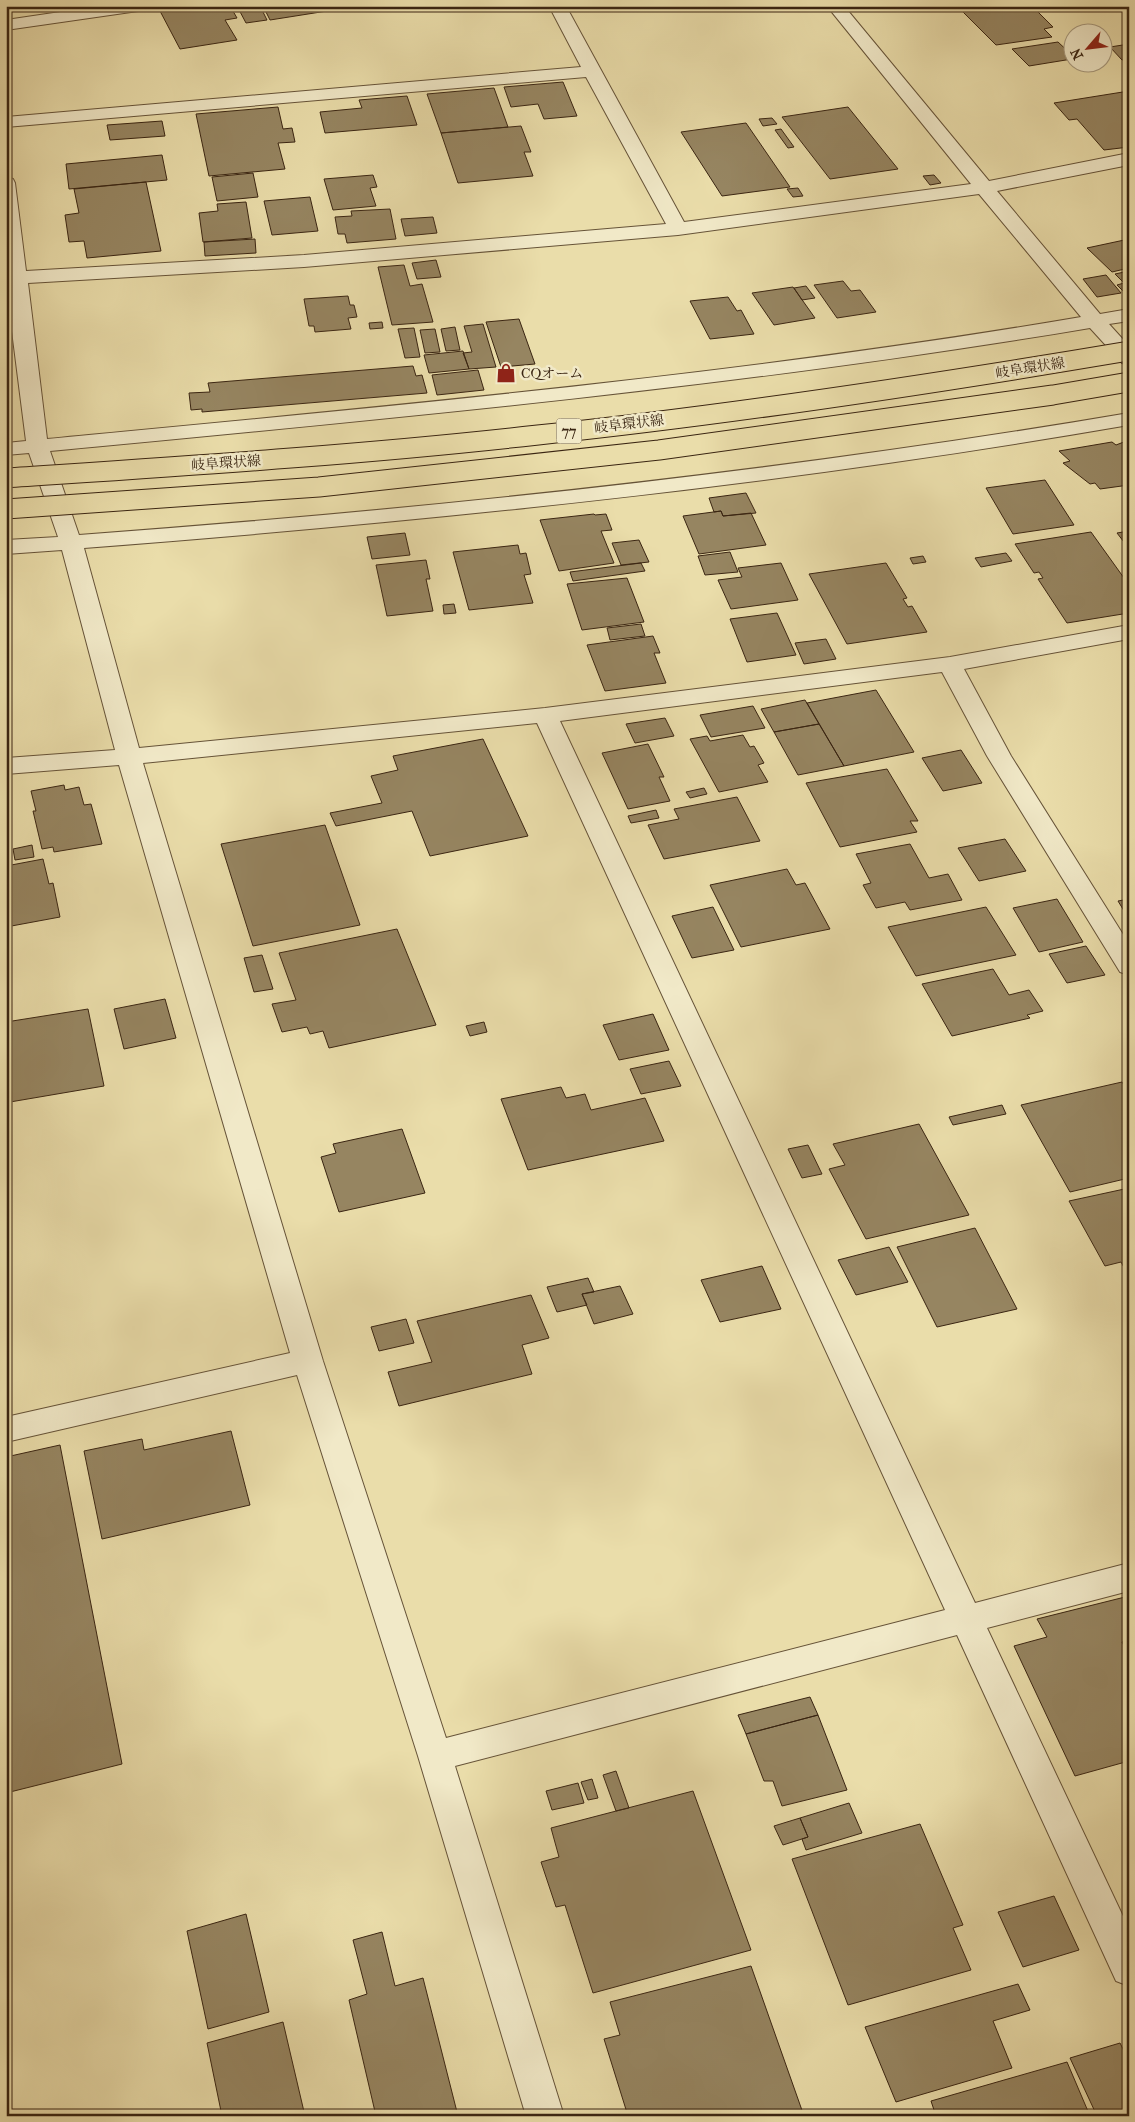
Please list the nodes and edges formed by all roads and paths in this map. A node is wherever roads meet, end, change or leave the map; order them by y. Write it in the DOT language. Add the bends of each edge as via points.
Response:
graph roads {
  1 [pos="138,6"];
  2 [pos="557,6"];
  3 [pos="834,6"];
  4 [pos="6,25"];
  5 [pos="592,71"];
  6 [pos="6,122"];
  7 [pos="1129,159"];
  8 [pos="6,183"];
  9 [pos="984,188"];
  10 [pos="678,229"];
  11 [pos="12,278"];
  12 [pos="1129,315"];
  13 [pos="1094,321"];
  14 [pos="1129,351"];
  15 [pos="1129,358"];
  16 [pos="1129,382"];
  17 [pos="1129,419"];
  18 [pos="37,446"];
  19 [pos="6,448"];
  20 [pos="6,478"];
  21 [pos="6,509"];
  22 [pos="71,543"];
  23 [pos="6,547"];
  24 [pos="1129,632"];
  25 [pos="950,664"];
  26 [pos="545,715"];
  27 [pos="129,757"];
  28 [pos="6,766"];
  29 [pos="1129,966"];
  30 [pos="308,1362"];
  31 [pos="6,1430"];
  32 [pos="1129,1576"];
  33 [pos="963,1618"];
  34 [pos="435,1756"];
  35 [pos="1129,1970"];
  36 [pos="545,2116"];
  1 -- 4 [label="street"];
  2 -- 5 [label="street"];
  3 -- 9 [label="street"];
  5 -- 6 [label="street"];
  5 -- 10 [label="street"];
  7 -- 9 [label="street"];
  8 -- 11 [label="street"];
  9 -- 10 [label="street"];
  9 -- 13 [label="street"];
  10 -- 11 [label="street" via="304,261"];
  11 -- 18 [label="street"];
  12 -- 13 [label="street"];
  13 -- 15 [label="street"];
  13 -- 18 [label="street" via="946,346 487,403"];
  14 -- 20 [label="main road, 岐阜環状線 / 77, bridge" via="843,397 609,427 297,458"];
  16 -- 21 [label="main road, 岐阜環状線 / 77, bridge" via="649,452 318,487"];
  17 -- 22 [label="street" via="666,486"];
  18 -- 19 [label="street"];
  18 -- 22 [label="street"];
  22 -- 23 [label="street"];
  22 -- 27 [label="street"];
  24 -- 25 [label="street"];
  25 -- 26 [label="street"];
  25 -- 29 [label="street" via="999,756"];
  26 -- 27 [label="street"];
  26 -- 33 [label="street"];
  27 -- 28 [label="street"];
  27 -- 30 [label="street"];
  30 -- 31 [label="street"];
  30 -- 34 [label="street"];
  32 -- 33 [label="street"];
  33 -- 34 [label="street"];
  33 -- 35 [label="street"];
  34 -- 36 [label="street"];
}
